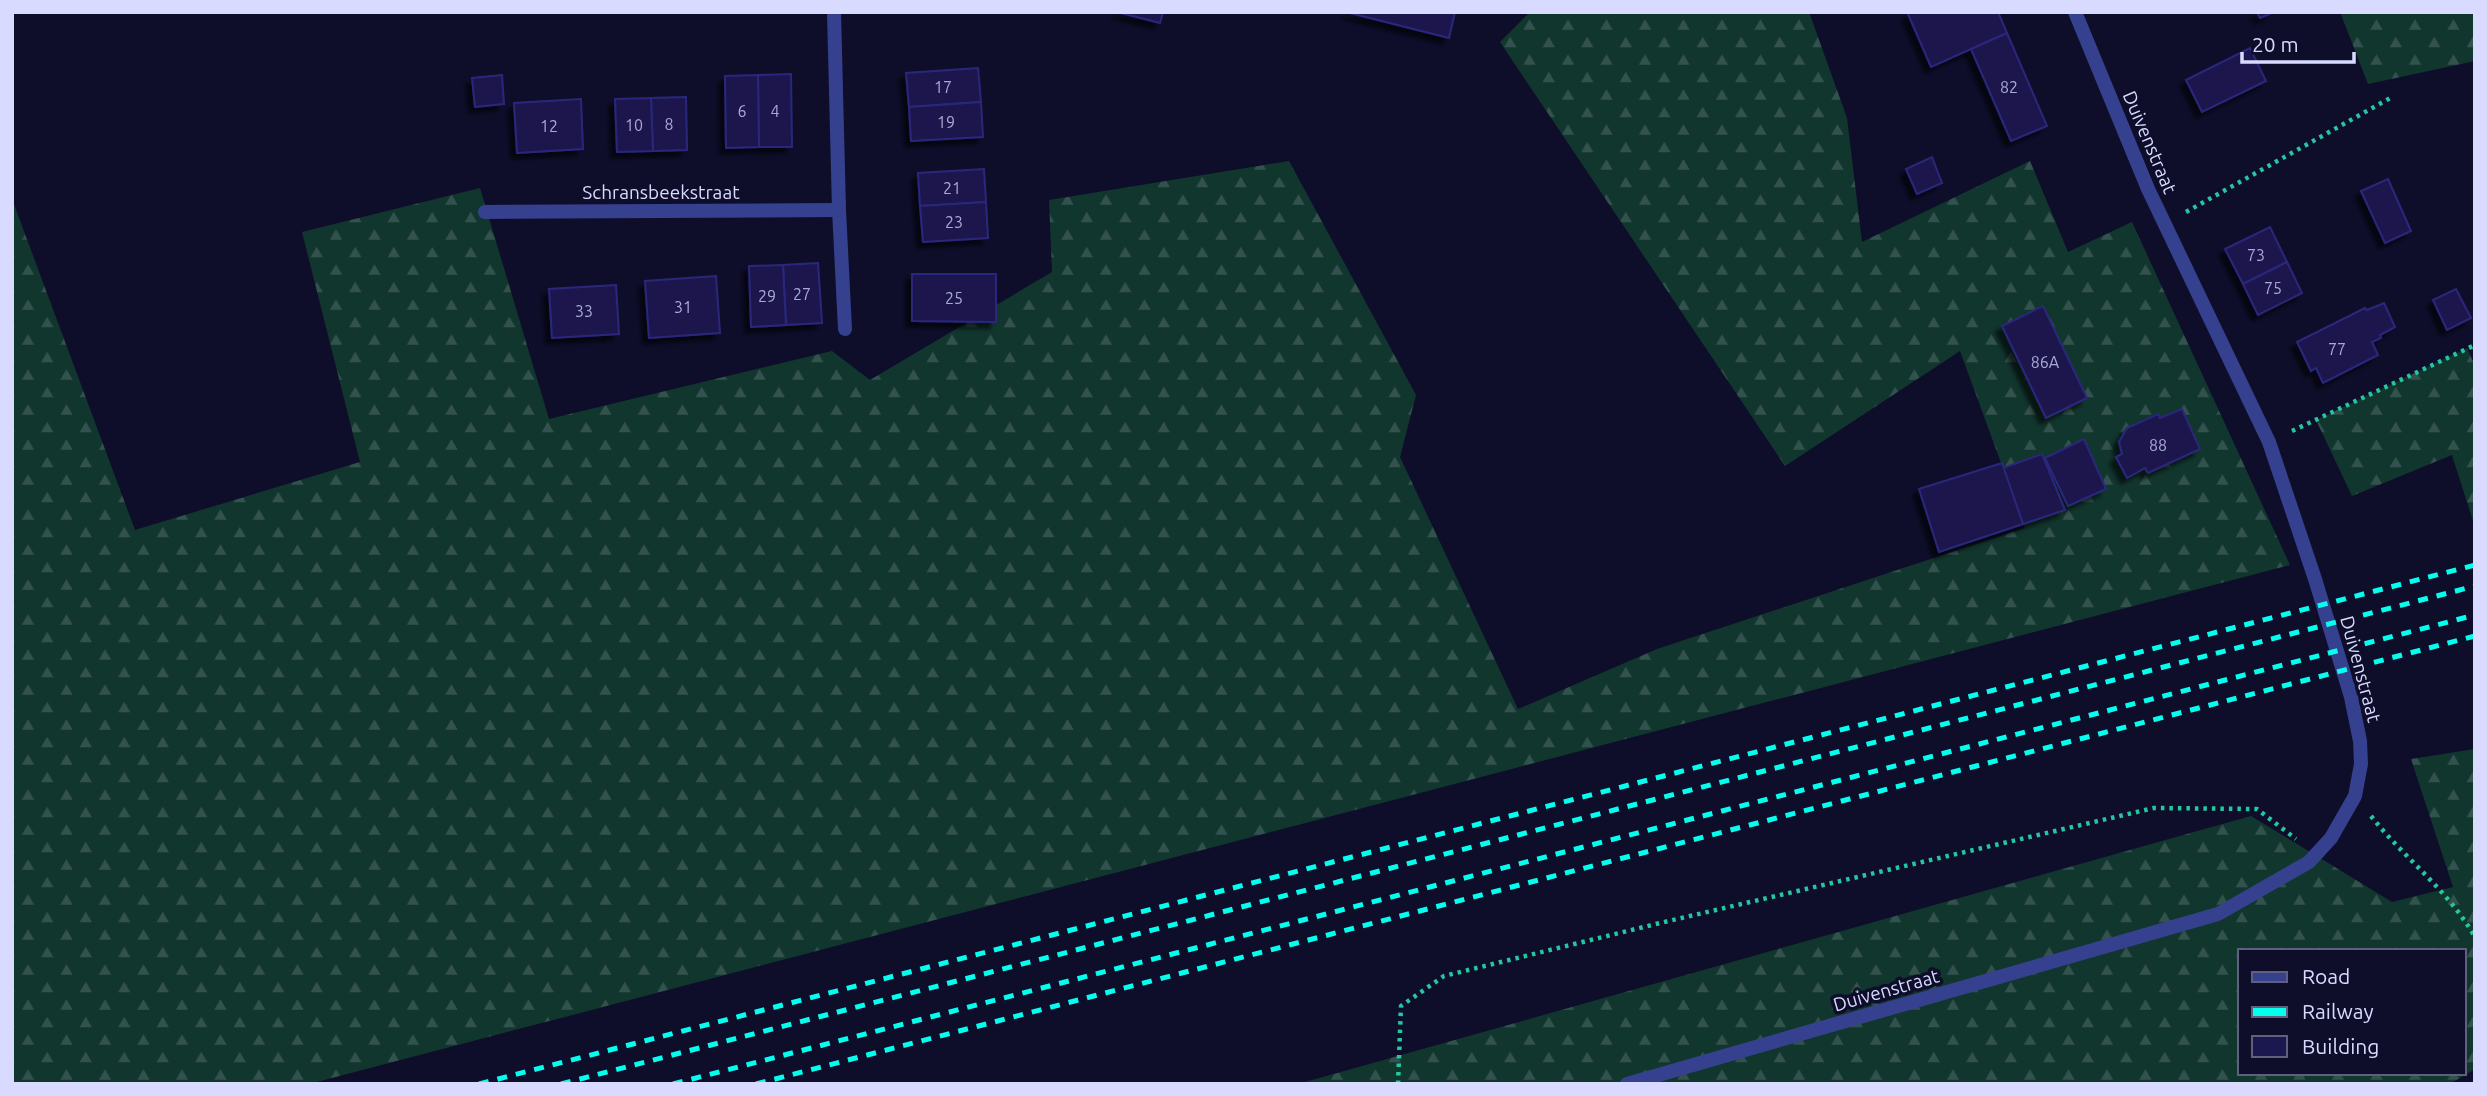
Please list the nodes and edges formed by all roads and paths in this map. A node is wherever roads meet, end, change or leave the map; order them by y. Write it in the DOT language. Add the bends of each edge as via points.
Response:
graph roads {
  1 [pos="834,12"];
  2 [pos="2075,12"];
  3 [pos="2392,97"];
  4 [pos="838,210"];
  5 [pos="485,212"];
  6 [pos="2164,224"];
  7 [pos="845,329"];
  8 [pos="2475,345"];
  9 [pos="2269,442"];
  10 [pos="2355,796"];
  11 [pos="2315,855"];
  12 [pos="2475,937"];
  13 [pos="1398,1084"];
  14 [pos="1627,1084"];
  1 -- 4 [label="street"];
  2 -- 6 [label="street, Duivenstraat"];
  3 -- 6 [label="path"];
  4 -- 5 [label="street, Schransbeekstraat"];
  4 -- 7 [label="street"];
  6 -- 9 [label="street, Duivenstraat"];
  8 -- 9 [label="path"];
  9 -- 10 [label="street, Duivenstraat" via="2351,697 2361,764"];
  10 -- 11 [label="street, Duivenstraat" via="2331,838"];
  10 -- 12 [label="path" via="2388,838 2462,914"];
  11 -- 13 [label="path" via="2257,809 2154,808 1444,976 1401,1006"];
  11 -- 14 [label="street, Duivenstraat" via="2218,914"];
}
